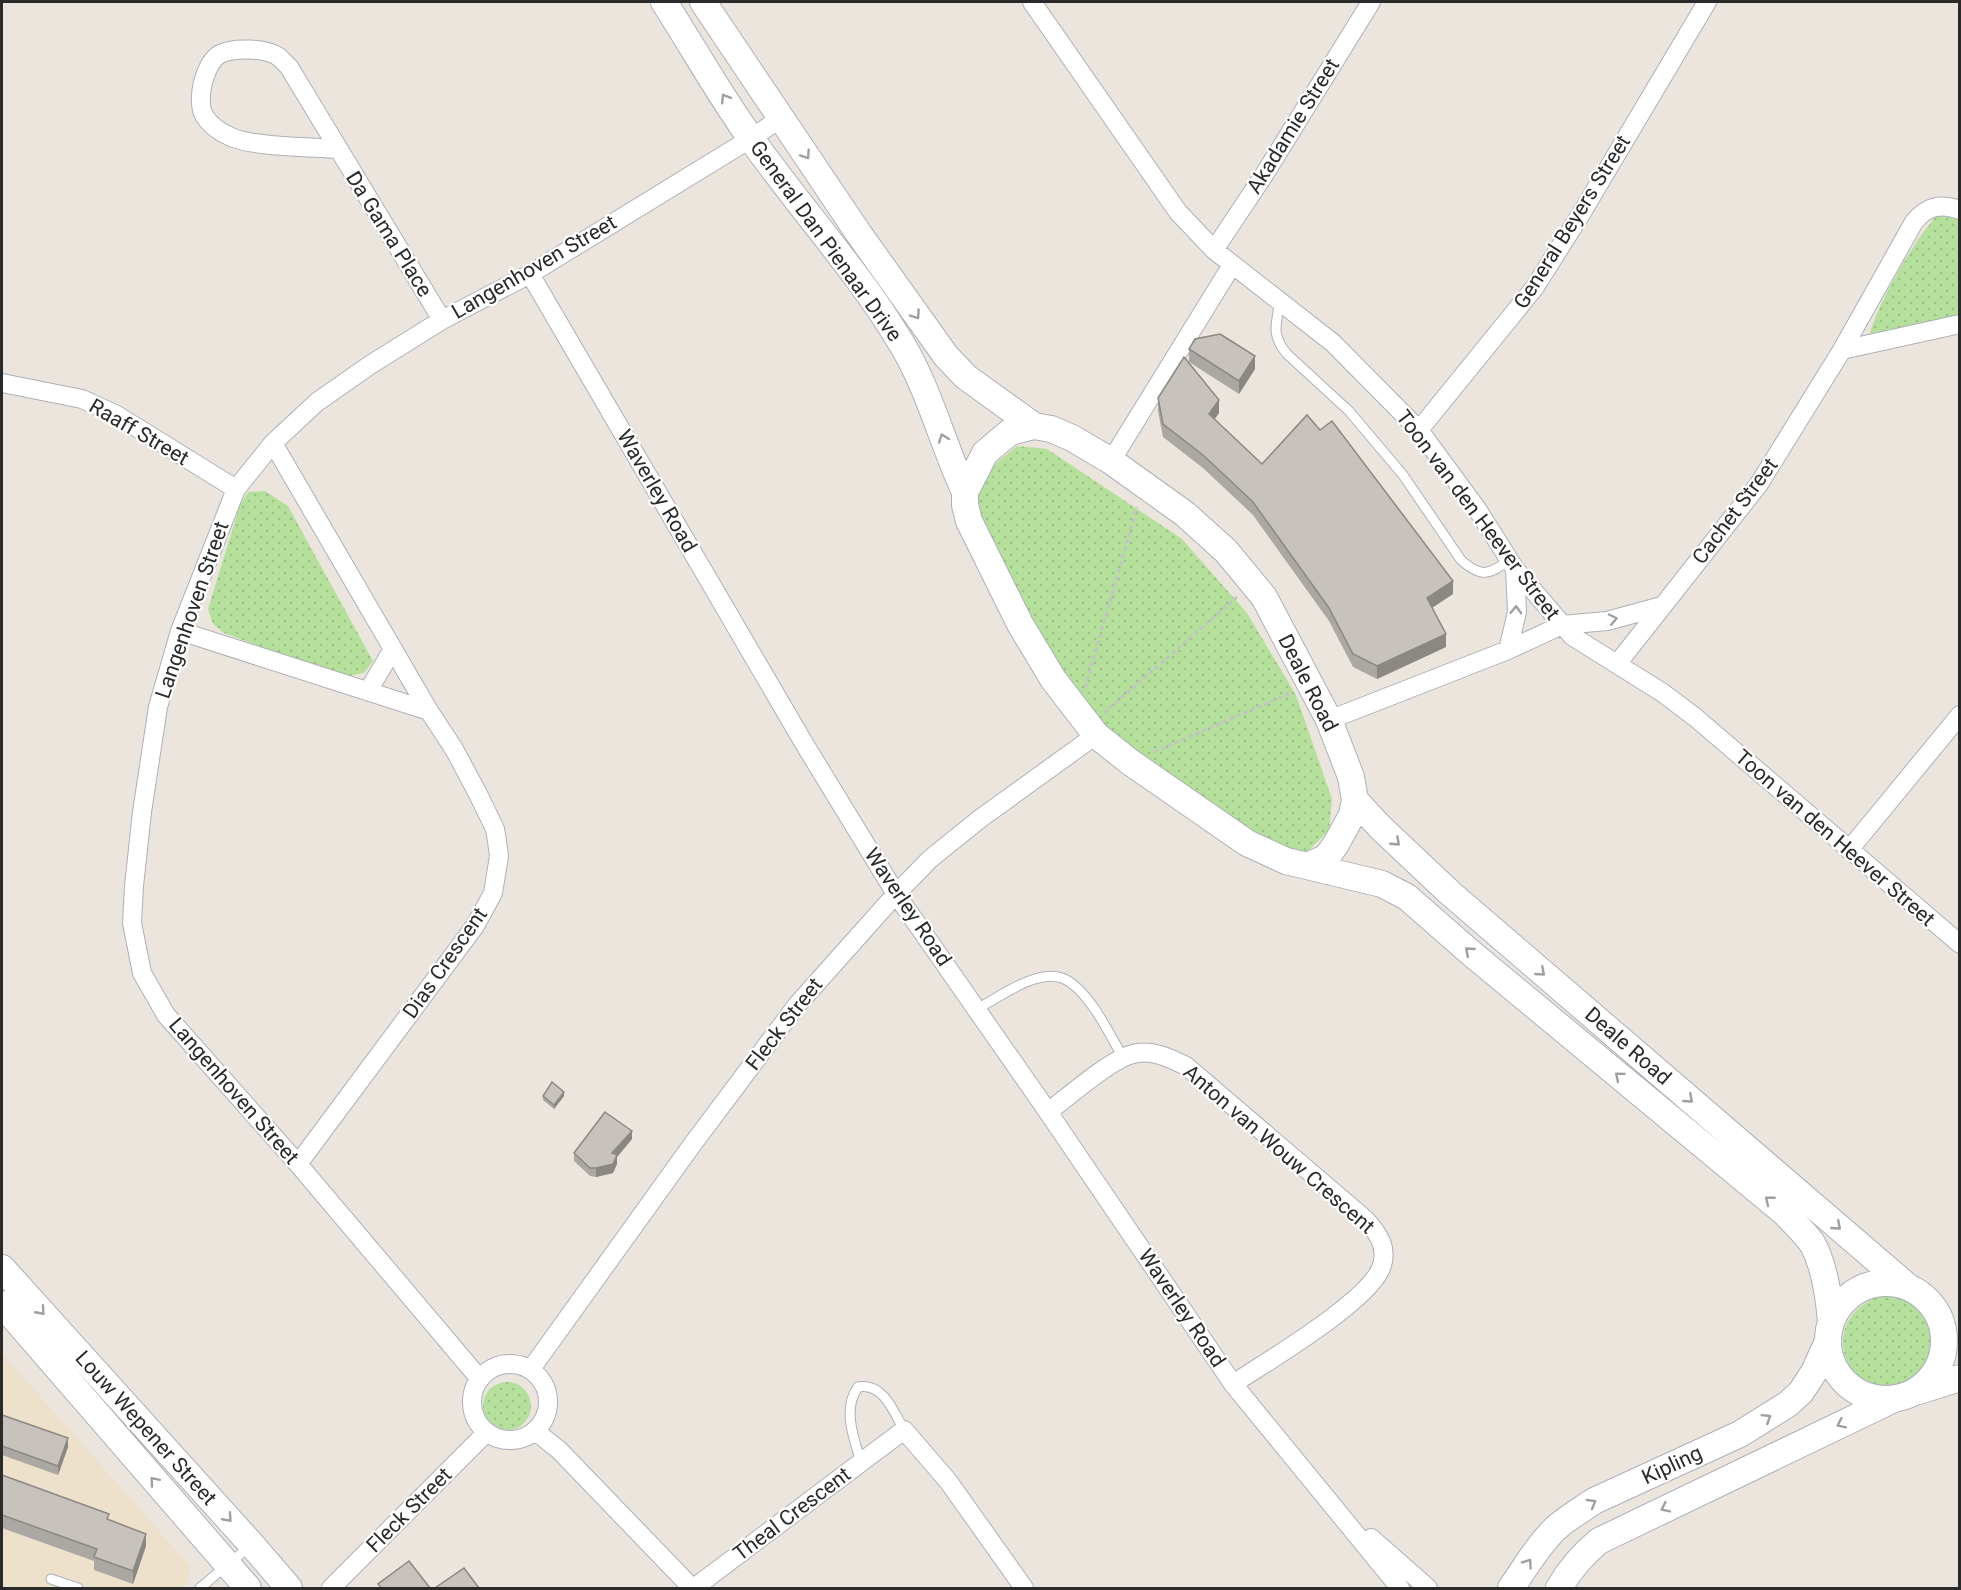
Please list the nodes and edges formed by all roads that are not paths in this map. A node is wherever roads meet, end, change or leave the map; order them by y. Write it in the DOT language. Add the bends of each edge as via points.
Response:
graph roads {
  1 [pos="664,2"];
  2 [pos="703,2"];
  3 [pos="1032,2"];
  4 [pos="1371,2"];
  5 [pos="1707,2"];
  6 [pos="781,118"];
  7 [pos="750,139"];
  8 [pos="337,149"];
  9 [pos="1959,210"];
  10 [pos="1214,250"];
  11 [pos="1232,265"];
  12 [pos="530,274"];
  13 [pos="1280,301"];
  14 [pos="442,320"];
  15 [pos="1959,324"];
  16 [pos="1842,350"];
  17 [pos="2,383"];
  18 [pos="1034,426"];
  19 [pos="1419,430"];
  20 [pos="273,443"];
  21 [pos="1112,461"];
  22 [pos="236,489"];
  23 [pos="965,492"];
  24 [pos="1513,564"];
  25 [pos="1249,579"];
  26 [pos="1662,606"];
  27 [pos="1562,625"];
  28 [pos="180,631"];
  29 [pos="393,649"];
  30 [pos="1508,651"];
  31 [pos="1617,664"];
  32 [pos="368,691"];
  33 [pos="429,711"];
  34 [pos="1959,715"];
  35 [pos="1329,720"];
  36 [pos="1088,724"];
  37 [pos="1355,800"];
  38 [pos="1849,850"];
  39 [pos="1307,866"];
  40 [pos="896,894"];
  41 [pos="1959,944"];
  42 [pos="977,1009"];
  43 [pos="1123,1058"];
  44 [pos="1048,1112"];
  45 [pos="298,1164"];
  46 [pos="2,1268"];
  47 [pos="1907,1286"];
  48 [pos="2,1304"];
  49 [pos="1936,1311"];
  50 [pos="1959,1325"];
  51 [pos="1829,1331"];
  52 [pos="531,1370"];
  53 [pos="479,1378"];
  54 [pos="1959,1378"];
  55 [pos="1233,1384"];
  56 [pos="1903,1396"];
  57 [pos="904,1430"];
  58 [pos="535,1431"];
  59 [pos="487,1432"];
  60 [pos="861,1462"];
  61 [pos="1335,1507"];
  62 [pos="252,1545"];
  63 [pos="228,1566"];
  64 [pos="51,1579"];
  65 [pos="78,1588"];
  66 [pos="200,1588"];
  67 [pos="248,1588"];
  68 [pos="289,1588"];
  69 [pos="331,1588"];
  70 [pos="693,1588"];
  71 [pos="1024,1588"];
  72 [pos="1400,1588"];
  73 [pos="1428,1588"];
  74 [pos="1511,1588"];
  75 [pos="1559,1588"];
  7 -- 1 [label="street, General Dan Pienaar Drive, one-way"];
  2 -- 6 [label="street, General Dan Pienaar Drive"];
  3 -- 10 [label="street, Toon van den Heever Street" via="1178,212"];
  4 -- 10 [label="street, Akadamie Street"];
  5 -- 19 [label="street, General Beyers Street" via="1535,287"];
  6 -- 7 [label="street, Langenhoven Street"];
  6 -- 18 [label="street, General Dan Pienaar Drive, one-way" via="946,356 966,377"];
  7 -- 12 [label="street, Langenhoven Street"];
  23 -- 7 [label="street, General Dan Pienaar Drive, one-way" via="901,342"];
  8 -- 8 [label="street, Da Gama Place" via="252,142 232,138 216,129 204,116 201,102 202,84 209,67 219,55 228,52 250,49 278,57 303,88"];
  8 -- 14 [label="street, Da Gama Place"];
  9 -- 16 [label="street, Cachet Street" via="1939,205 1919,215"];
  10 -- 11 [label="street, Toon van den Heever Street"];
  11 -- 13 [label="street, Toon van den Heever Street"];
  11 -- 21 [label="street"];
  12 -- 14 [label="street, Langenhoven Street"];
  12 -- 40 [label="street, Waverley Road"];
  13 -- 19 [label="street, Toon van den Heever Street" via="1332,343"];
  13 -- 24 [label="lane" via="1275,334 1278,344 1349,411 1403,475 1461,560 1480,573"];
  14 -- 20 [label="street, Langenhoven Street" via="317,402"];
  15 -- 16 [label="street"];
  16 -- 26 [label="street, Cachet Street" via="1760,484"];
  17 -- 22 [label="street, Raaff Street" via="82,399 115,414"];
  18 -- 21 [label="street, General Dan Pienaar Drive" via="1072,438"];
  18 -- 23 [label="street" via="1010,432 985,453"];
  19 -- 24 [label="street, Toon van den Heever Street"];
  20 -- 22 [label="street, Langenhoven Street"];
  20 -- 29 [label="street, Dias Crescent"];
  21 -- 25 [label="street, General Dan Pienaar Drive" via="1185,513"];
  22 -- 28 [label="street, Langenhoven Street"];
  23 -- 36 [label="street, General Dan Pienaar Drive" via="969,521 1020,624 1053,679"];
  24 -- 27 [label="street, Toon van den Heever Street"];
  30 -- 24 [label="street, one-way" via="1517,612"];
  25 -- 35 [label="street, Deale Road" via="1264,597"];
  27 -- 26 [label="street, one-way" via="1607,621"];
  26 -- 31 [label="street, Cachet Street"];
  27 -- 30 [label="street"];
  27 -- 31 [label="street, Toon van den Heever Street" via="1572,636"];
  28 -- 32 [label="street"];
  28 -- 45 [label="street, Langenhoven Street" via="158,707 142,812 132,923 136,952 142,973 166,1015"];
  29 -- 32 [label="street"];
  29 -- 33 [label="street, Dias Crescent"];
  30 -- 35 [label="street"];
  31 -- 38 [label="street, Toon van den Heever Street" via="1696,718"];
  32 -- 33 [label="street"];
  33 -- 45 [label="street, Dias Crescent" via="454,749 495,829 500,856 494,892 474,926"];
  34 -- 38 [label="street"];
  35 -- 37 [label="street, Deale Road" via="1351,777"];
  36 -- 39 [label="street, Deale Road" via="1130,762 1247,843"];
  36 -- 40 [label="street, Fleck Street"];
  37 -- 39 [label="street" via="1352,815 1327,857"];
  37 -- 47 [label="street, Deale Road, one-way" via="1450,893"];
  38 -- 41 [label="street, Toon van den Heever Street"];
  51 -- 39 [label="street, Deale Road, one-way" via="1828,1294 1818,1258 1811,1243 1786,1214 1407,897 1382,884"];
  40 -- 42 [label="street, Waverley Road"];
  40 -- 52 [label="street, Fleck Street" via="797,1005"];
  42 -- 43 [label="lane" via="1033,979 1050,975 1064,978 1091,1005"];
  42 -- 44 [label="street, Waverley Road"];
  43 -- 44 [label="street, Anton van Wouw Crescent"];
  43 -- 55 [label="street, Anton van Wouw Crescent" via="1150,1052 1186,1066 1365,1219 1377,1232 1383,1247 1382,1267 1366,1290 1320,1327"];
  44 -- 55 [label="street, Waverley Road"];
  45 -- 53 [label="street, Langenhoven Street"];
  46 -- 62 [label="street, Louw Wepener Street, one-way"];
  47 -- 49 [label="street" via="1924,1296"];
  47 -- 51 [label="street" via="1870,1285 1853,1293 1840,1306"];
  63 -- 48 [label="street, Louw Wepener Street, one-way"];
  49 -- 50 [label="street"];
  49 -- 56 [label="street" via="1943,1329 1944,1348 1939,1366 1930,1382"];
  51 -- 56 [label="street" via="1831,1360 1841,1378 1856,1391 1874,1398"];
  74 -- 51 [label="street, Kipling, one-way" via="1556,1528 1594,1501 1740,1434 1788,1404 1814,1372"];
  52 -- 53 [label="street" via="514,1363 501,1364"];
  52 -- 58 [label="street" via="541,1379 548,1404"];
  53 -- 59 [label="street" via="471,1397 472,1410"];
  54 -- 56 [label="street"];
  55 -- 61 [label="street, Waverley Road"];
  56 -- 75 [label="street, Kipling, one-way" via="1599,1541 1582,1554"];
  57 -- 60 [label="street, Theal Crescent"];
  57 -- 60 [label="lane, Theal Crescent" via="883,1395 865,1385 858,1387 850,1413"];
  57 -- 71 [label="street, Theal Crescent" via="948,1481"];
  58 -- 59 [label="street" via="511,1440"];
  58 -- 70 [label="street" via="559,1450"];
  59 -- 69 [label="street, Fleck Street"];
  60 -- 70 [label="street, Theal Crescent"];
  61 -- 72 [label="street, Waverley Road"];
  61 -- 73 [label="street, Waverley Road"];
  62 -- 63 [label="lane"];
  62 -- 68 [label="street, Louw Wepener Street"];
  63 -- 66 [label="lane"];
  63 -- 67 [label="street, Louw Wepener Street"];
  64 -- 65 [label="lane"];
}
